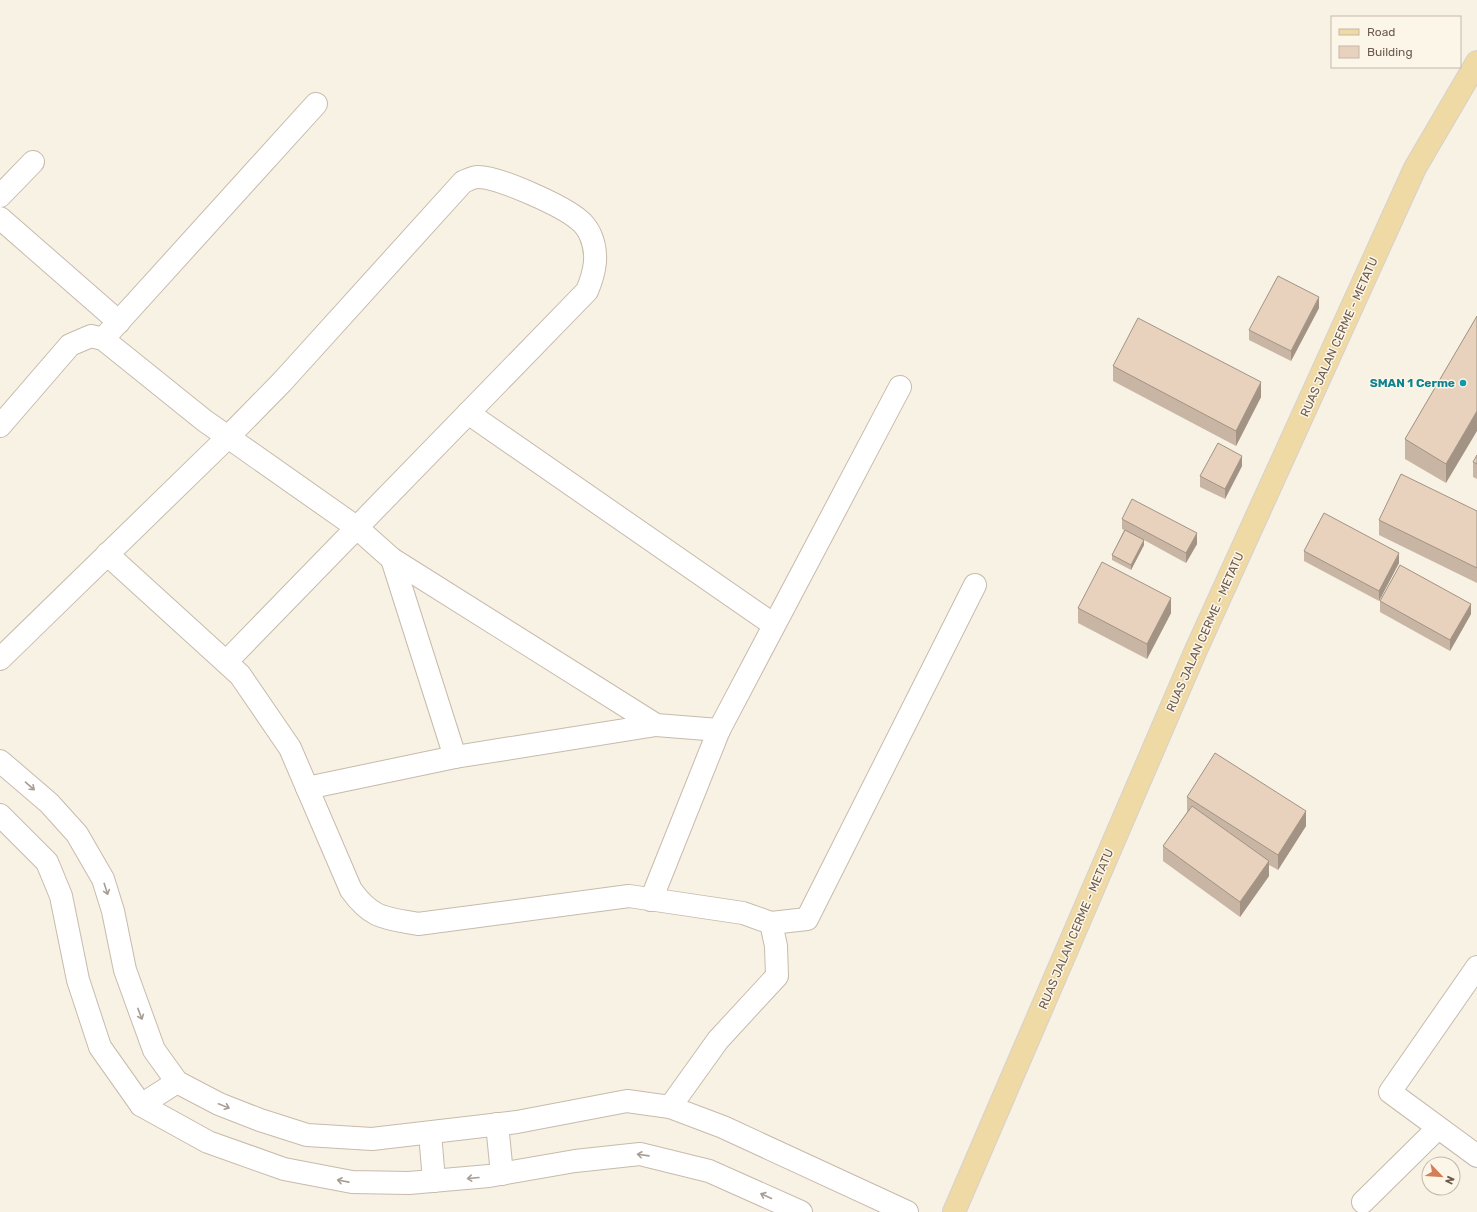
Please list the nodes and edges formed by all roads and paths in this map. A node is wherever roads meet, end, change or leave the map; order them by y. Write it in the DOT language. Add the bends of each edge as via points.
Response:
graph roads {
  1 [pos="1477,62"];
  2 [pos="316,104"];
  3 [pos="34,162"];
  4 [pos="0,196"];
  5 [pos="0,218"];
  6 [pos="119,322"];
  7 [pos="103,339"];
  8 [pos="900,387"];
  9 [pos="468,412"];
  10 [pos="0,426"];
  11 [pos="228,437"];
  12 [pos="356,527"];
  13 [pos="107,554"];
  14 [pos="392,559"];
  15 [pos="975,585"];
  16 [pos="774,625"];
  17 [pos="0,659"];
  18 [pos="226,662"];
  19 [pos="656,725"];
  20 [pos="719,730"];
  21 [pos="455,756"];
  22 [pos="0,761"];
  23 [pos="307,788"];
  24 [pos="0,815"];
  25 [pos="651,900"];
  26 [pos="771,923"];
  27 [pos="1477,967"];
  28 [pos="177,1082"];
  29 [pos="141,1105"];
  30 [pos="670,1107"];
  31 [pos="497,1124"];
  32 [pos="1438,1128"];
  33 [pos="430,1132"];
  34 [pos="1477,1156"];
  35 [pos="502,1174"];
  36 [pos="434,1181"];
  37 [pos="1363,1202"];
  38 [pos="801,1212"];
  39 [pos="907,1212"];
  40 [pos="954,1212"];
  1 -- 40 [label="main road, RUAS JALAN CERME - METATU" via="1415,168 1199,643"];
  2 -- 6 [label="street"];
  3 -- 4 [label="street"];
  5 -- 6 [label="street"];
  6 -- 7 [label="street"];
  7 -- 10 [label="street" via="91,336 70,345"];
  7 -- 11 [label="street"];
  8 -- 16 [label="street"];
  9 -- 11 [label="street" via="587,291 595,272 595,254 590,234 580,220 551,203 499,180 477,177 463,182 445,200 282,382"];
  9 -- 12 [label="street"];
  9 -- 16 [label="street"];
  11 -- 12 [label="street"];
  11 -- 13 [label="street"];
  12 -- 14 [label="street"];
  12 -- 18 [label="street"];
  13 -- 17 [label="street"];
  13 -- 18 [label="street"];
  14 -- 19 [label="street"];
  14 -- 21 [label="street"];
  15 -- 26 [label="street" via="807,919"];
  16 -- 20 [label="street"];
  18 -- 23 [label="street" via="240,675 290,748"];
  19 -- 20 [label="street"];
  19 -- 21 [label="street"];
  20 -- 25 [label="street"];
  21 -- 23 [label="street"];
  22 -- 28 [label="street, one-way" via="49,803 77,834 103,879 113,911 125,970 136,1003 154,1050"];
  23 -- 25 [label="street" via="351,890 363,906 383,918 418,924 629,896"];
  24 -- 29 [label="street" via="47,862 61,896 78,980 100,1047"];
  25 -- 26 [label="street" via="743,913"];
  26 -- 30 [label="street" via="776,946 777,976 718,1040"];
  27 -- 32 [label="street" via="1390,1092"];
  28 -- 29 [label="street"];
  28 -- 33 [label="street, one-way" via="219,1104 307,1135 372,1138"];
  36 -- 29 [label="street, one-way" via="352,1182 284,1169 208,1142"];
  30 -- 31 [label="street" via="627,1101"];
  30 -- 39 [label="street" via="723,1127"];
  31 -- 33 [label="street"];
  31 -- 35 [label="street"];
  32 -- 34 [label="street"];
  32 -- 37 [label="street"];
  33 -- 36 [label="street"];
  35 -- 36 [label="street, one-way"];
  38 -- 35 [label="street, one-way" via="709,1170 640,1154 575,1161"];
}
